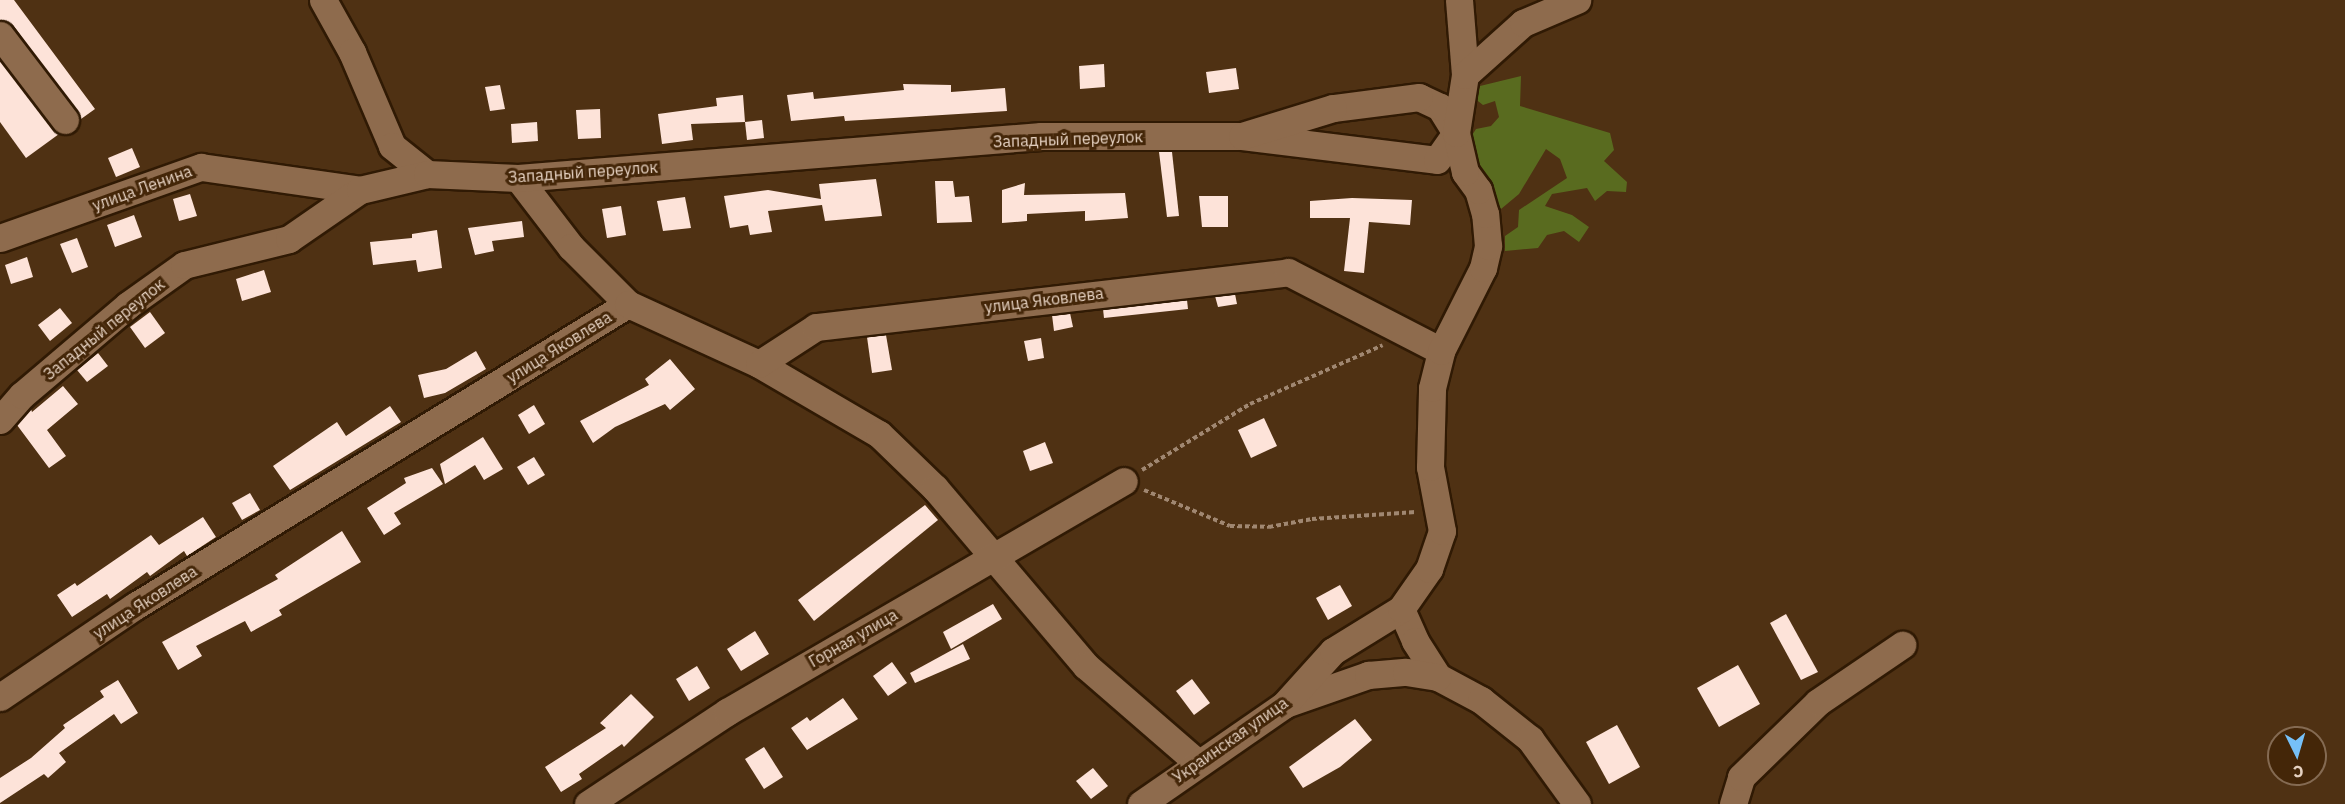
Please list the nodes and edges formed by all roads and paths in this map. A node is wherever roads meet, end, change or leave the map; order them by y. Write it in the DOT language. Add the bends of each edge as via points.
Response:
graph roads {
  1 [pos="323,0"];
  2 [pos="1459,0"];
  3 [pos="1577,0"];
  4 [pos="0,35"];
  5 [pos="1465,75"];
  6 [pos="65,120"];
  7 [pos="1456,133"];
  8 [pos="1242,136"];
  9 [pos="1437,160"];
  10 [pos="1465,172"];
  11 [pos="427,174"];
  12 [pos="518,178"];
  13 [pos="360,190"];
  14 [pos="0,238"];
  15 [pos="628,304"];
  16 [pos="1407,335"];
  17 [pos="1441,351"];
  18 [pos="759,364"];
  19 [pos="0,420"];
  20 [pos="1124,481"];
  21 [pos="1438,512"];
  22 [pos="994,556"];
  23 [pos="1401,609"];
  24 [pos="1902,645"];
  25 [pos="1438,677"];
  26 [pos="0,697"];
  27 [pos="1284,705"];
  28 [pos="1197,762"];
  29 [pos="1576,803"];
  30 [pos="588,804"];
  31 [pos="1141,804"];
  32 [pos="1733,804"];
  1 -- 11 [label="street" via="352,52 392,146"];
  2 -- 5 [label="street"];
  3 -- 5 [label="street" via="1523,23"];
  4 -- 6 [label="street"];
  5 -- 7 [label="street"];
  7 -- 8 [label="street, Западный переулок" via="1440,107 1419,97 1333,108"];
  7 -- 9 [label="street" via="1448,150"];
  7 -- 10 [label="street"];
  8 -- 9 [label="street, Западный переулок"];
  8 -- 12 [label="street, Западный переулок" via="1041,136"];
  9 -- 10 [label="street, Западный переулок"];
  10 -- 17 [label="street" via="1478,190 1488,246 1483,268"];
  11 -- 12 [label="street, Западный переулок"];
  11 -- 13 [label="street, Западный переулок"];
  12 -- 15 [label="street" via="571,247"];
  13 -- 14 [label="street, улица Ленина" via="201,167"];
  13 -- 19 [label="street, Западный переулок" via="289,239 184,265 128,305 22,395"];
  15 -- 18 [label="street, улица Яковлева"];
  15 -- 26 [label="street, улица Яковлева" via="146,600"];
  16 -- 17 [label="street"];
  16 -- 18 [label="street, улица Яковлева" via="1288,272 816,327"];
  16 -- 20 [label="path" via="1250,404"];
  17 -- 21 [label="street" via="1430,410 1430,468"];
  18 -- 22 [label="street" via="879,434 935,488"];
  20 -- 21 [label="path" via="1230,526 1269,527 1312,519"];
  20 -- 22 [label="street, Горная улица"];
  21 -- 23 [label="street" via="1442,531 1429,569"];
  22 -- 28 [label="street" via="1086,666"];
  22 -- 30 [label="street, Горная улица" via="727,712"];
  23 -- 25 [label="street"];
  23 -- 27 [label="street, Украинская улица" via="1333,651"];
  24 -- 32 [label="street" via="1818,702 1741,777"];
  25 -- 27 [label="street" via="1406,672 1368,675"];
  25 -- 29 [label="street" via="1481,699 1530,739"];
  27 -- 28 [label="street, Украинская улица"];
  28 -- 31 [label="street, Украинская улица"];
}
